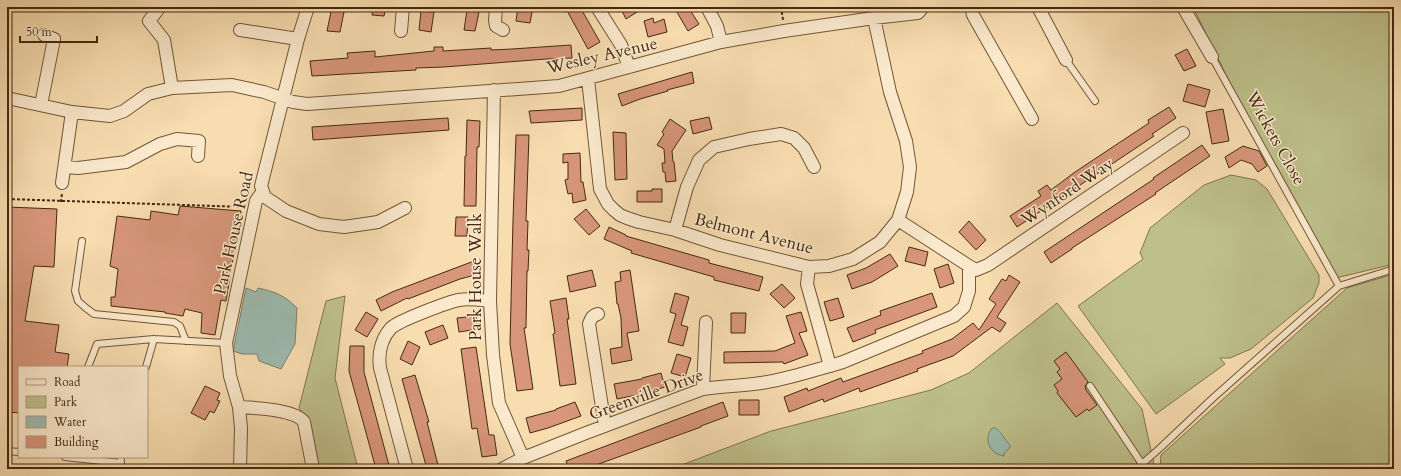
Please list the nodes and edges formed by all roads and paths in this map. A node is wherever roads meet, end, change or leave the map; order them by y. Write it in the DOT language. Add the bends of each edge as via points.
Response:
graph roads {
  1 [pos="308,7"];
  2 [pos="403,7"];
  3 [pos="496,7"];
  4 [pos="598,7"];
  5 [pos="706,7"];
  6 [pos="781,7"];
  7 [pos="923,7"];
  8 [pos="971,7"];
  9 [pos="1038,7"];
  10 [pos="1182,7"];
  11 [pos="159,8"];
  12 [pos="874,18"];
  13 [pos="240,30"];
  14 [pos="503,30"];
  15 [pos="401,31"];
  16 [pos="784,31"];
  17 [pos="44,35"];
  18 [pos="298,39"];
  19 [pos="721,42"];
  20 [pos="1212,57"];
  21 [pos="1066,60"];
  22 [pos="629,68"];
  23 [pos="588,79"];
  24 [pos="172,88"];
  25 [pos="494,90"];
  26 [pos="7,98"];
  27 [pos="282,99"];
  28 [pos="1095,101"];
  29 [pos="41,105"];
  30 [pos="72,112"];
  31 [pos="1032,119"];
  32 [pos="1183,133"];
  33 [pos="198,156"];
  34 [pos="65,167"];
  35 [pos="814,167"];
  36 [pos="62,183"];
  37 [pos="263,191"];
  38 [pos="7,199"];
  39 [pos="256,201"];
  40 [pos="405,208"];
  41 [pos="898,220"];
  42 [pos="675,230"];
  43 [pos="82,241"];
  44 [pos="969,266"];
  45 [pos="809,267"];
  46 [pos="1394,269"];
  47 [pos="1339,286"];
  48 [pos="490,301"];
  49 [pos="598,314"];
  50 [pos="706,322"];
  51 [pos="154,339"];
  52 [pos="186,341"];
  53 [pos="226,343"];
  54 [pos="91,366"];
  55 [pos="146,366"];
  56 [pos="830,366"];
  57 [pos="1090,386"];
  58 [pos="703,389"];
  59 [pos="239,407"];
  60 [pos="605,426"];
  61 [pos="7,451"];
  62 [pos="18,452"];
  63 [pos="74,458"];
  64 [pos="523,458"];
  65 [pos="121,463"];
  66 [pos="1142,464"];
  67 [pos="240,469"];
  68 [pos="313,469"];
  69 [pos="407,469"];
  70 [pos="502,469"];
  71 [pos="1136,469"];
  1 -- 18 [label="street, Park House Road"];
  2 -- 15 [label="street"];
  3 -- 14 [label="street" via="496,26"];
  4 -- 22 [label="street" via="621,46"];
  5 -- 19 [label="street" via="717,26"];
  6 -- 16 [label="path"];
  7 -- 12 [label="street, Wesley Avenue" via="918,13"];
  8 -- 31 [label="street" via="973,15"];
  9 -- 21 [label="street"];
  10 -- 20 [label="street, Wickets Close"];
  11 -- 24 [label="street" via="149,21 164,40"];
  12 -- 16 [label="street, Wesley Avenue"];
  12 -- 41 [label="street, Belmont Avenue" via="890,92 906,141 910,167 908,192"];
  13 -- 18 [label="street"];
  16 -- 19 [label="street, Wesley Avenue"];
  17 -- 29 [label="street" via="54,40"];
  18 -- 27 [label="street, Park House Road"];
  19 -- 22 [label="street, Wesley Avenue"];
  20 -- 47 [label="lane, Wickets Close"];
  21 -- 28 [label="lane"];
  22 -- 23 [label="street, Wesley Avenue"];
  23 -- 25 [label="street, Wesley Avenue" via="559,86"];
  23 -- 42 [label="street, Belmont Avenue" via="600,189 603,196 620,215"];
  24 -- 27 [label="street, Wesley Avenue" via="232,85"];
  24 -- 30 [label="street, Wesley Avenue" via="148,94 124,111 110,116"];
  25 -- 27 [label="street, Wesley Avenue" via="307,104"];
  25 -- 48 [label="street, Park House Walk"];
  26 -- 29 [label="street, Wesley Avenue"];
  27 -- 37 [label="street, Park House Road" via="261,186"];
  29 -- 30 [label="street, Wesley Avenue"];
  30 -- 34 [label="street"];
  32 -- 44 [label="street, Wynford Way" via="988,265 976,270"];
  33 -- 34 [label="street" via="199,141 177,139 160,144 126,162 78,168"];
  34 -- 36 [label="street"];
  35 -- 42 [label="street" via="804,148 794,138 781,134 714,147 699,160 687,187"];
  37 -- 39 [label="street, Park House Road"];
  37 -- 40 [label="street" via="265,197 286,212 319,224 344,227 378,222"];
  38 -- 39 [label="path" via="246,207"];
  39 -- 53 [label="street, Park House Road"];
  41 -- 44 [label="street"];
  41 -- 45 [label="street, Belmont Avenue" via="880,242 853,259 829,266"];
  42 -- 45 [label="street, Belmont Avenue" via="720,245"];
  43 -- 52 [label="lane" via="74,291 86,308 94,314 174,322 180,326"];
  44 -- 56 [label="street, Greenville Drive" via="969,291 964,307 954,316"];
  45 -- 56 [label="street" via="807,284"];
  46 -- 47 [label="lane"];
  47 -- 66 [label="lane"];
  48 -- 64 [label="street, Park House Walk" via="499,403"];
  48 -- 69 [label="street" via="458,300 407,319 392,328 385,337 379,357 380,368"];
  49 -- 60 [label="street" via="590,319 589,324"];
  50 -- 58 [label="street"];
  51 -- 52 [label="lane"];
  51 -- 54 [label="lane" via="97,344"];
  51 -- 55 [label="lane"];
  52 -- 53 [label="lane"];
  53 -- 59 [label="street, Park House Road" via="230,376"];
  56 -- 58 [label="street, Greenville Drive" via="784,379"];
  57 -- 66 [label="lane"];
  58 -- 60 [label="street, Greenville Drive"];
  59 -- 67 [label="street, Park House Road"];
  59 -- 68 [label="street" via="287,412 301,418 304,422"];
  60 -- 64 [label="street, Greenville Drive"];
  61 -- 62 [label="lane"];
  63 -- 65 [label="lane"];
  64 -- 70 [label="street, Greenville Drive"];
  66 -- 71 [label="lane"];
}
